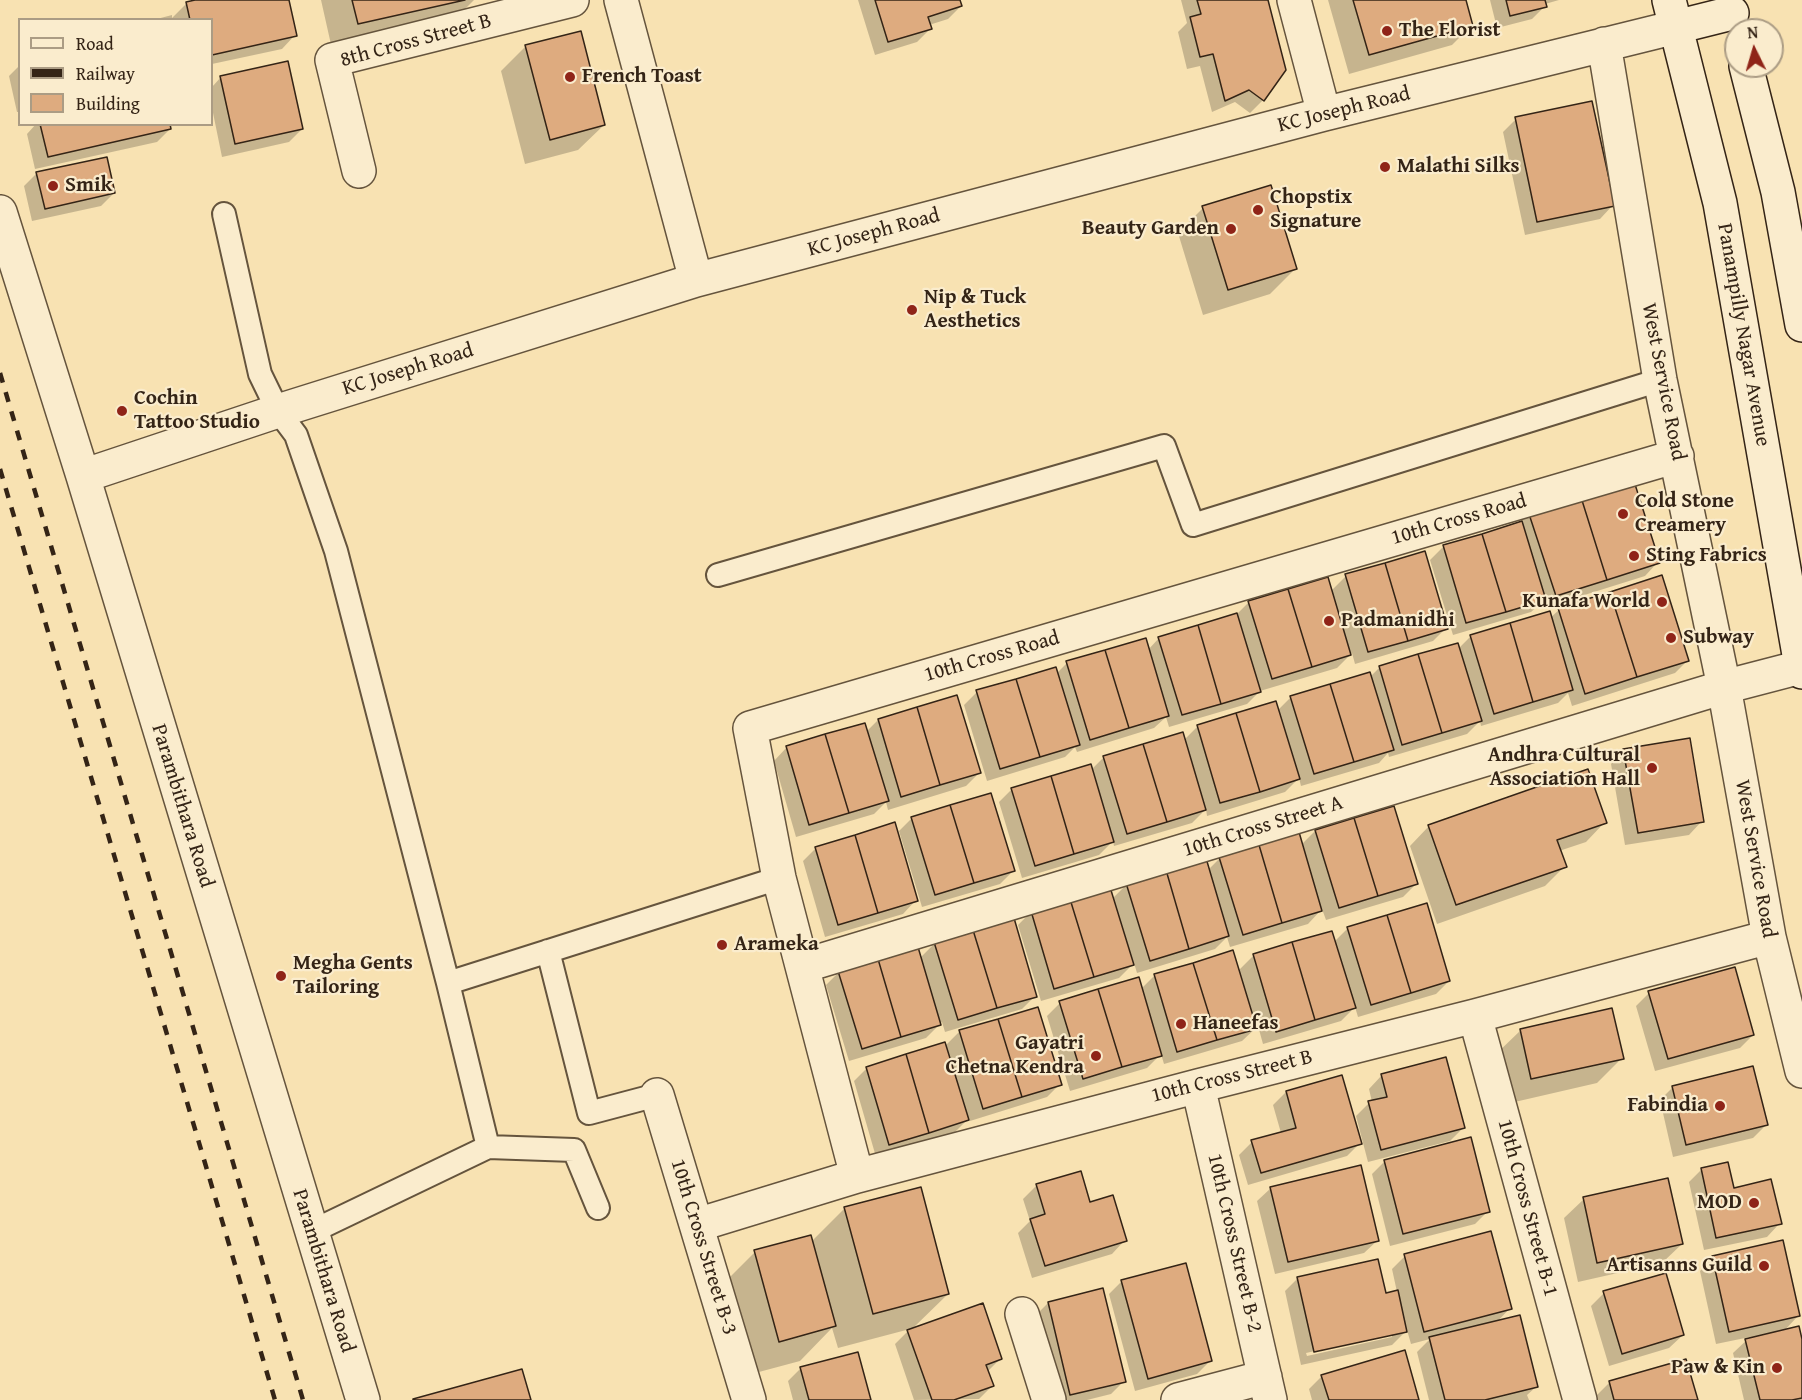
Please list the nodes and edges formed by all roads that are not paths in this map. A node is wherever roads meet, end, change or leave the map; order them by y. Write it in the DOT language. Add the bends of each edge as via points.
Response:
graph roads {
  1 [pos="572,0"];
  2 [pos="621,0"];
  3 [pos="1294,0"];
  4 [pos="1672,13"];
  5 [pos="1733,14"];
  6 [pos="1604,44"];
  7 [pos="1749,78"];
  8 [pos="1324,114"];
  9 [pos="359,171"];
  10 [pos="0,212"];
  11 [pos="224,214"];
  12 [pos="696,280"];
  13 [pos="1802,325"];
  14 [pos="1660,380"];
  15 [pos="278,411"];
  16 [pos="1677,456"];
  17 [pos="82,476"];
  18 [pos="718,575"];
  19 [pos="1802,669"];
  20 [pos="1724,687"];
  21 [pos="778,878"];
  22 [pos="1769,937"];
  23 [pos="548,951"];
  24 [pos="803,966"];
  25 [pos="448,983"];
  26 [pos="1475,1016"];
  27 [pos="1802,1071"];
  28 [pos="1198,1086"];
  29 [pos="657,1095"];
  30 [pos="488,1147"];
  31 [pos="857,1176"];
  32 [pos="598,1208"];
  33 [pos="697,1225"];
  34 [pos="311,1232"];
  35 [pos="1022,1314"];
  36 [pos="1268,1388"];
  37 [pos="363,1400"];
  38 [pos="749,1400"];
  39 [pos="1048,1400"];
  40 [pos="1178,1400"];
  41 [pos="1580,1400"];
  1 -- 9 [label="street, 8th Cross Street B" via="332,60"];
  2 -- 12 [label="street"];
  3 -- 8 [label="street"];
  4 -- 5 [label="street, KC Joseph Road"];
  4 -- 6 [label="street, KC Joseph Road"];
  4 -- 19 [label="street, Panampilly Nagar Avenue" via="1720,203"];
  6 -- 8 [label="street, KC Joseph Road"];
  6 -- 14 [label="street, West Service Road"];
  7 -- 13 [label="street" via="1778,192"];
  8 -- 12 [label="street, KC Joseph Road"];
  10 -- 17 [label="street, Parambithara Road"];
  11 -- 15 [label="lane" via="260,374"];
  12 -- 15 [label="street, KC Joseph Road"];
  14 -- 16 [label="street, West Service Road"];
  14 -- 18 [label="lane" via="1193,525 1164,446"];
  15 -- 17 [label="street, KC Joseph Road"];
  15 -- 25 [label="lane" via="296,435 336,551"];
  16 -- 20 [label="street, West Service Road"];
  16 -- 21 [label="street, 10th Cross Road" via="750,728"];
  17 -- 34 [label="street, Parambithara Road"];
  19 -- 20 [label="street"];
  20 -- 22 [label="street, West Service Road"];
  20 -- 24 [label="street, 10th Cross Street A"];
  21 -- 23 [label="lane"];
  21 -- 24 [label="street, 10th Cross Road"];
  22 -- 26 [label="street, 10th Cross Street B"];
  22 -- 27 [label="street, West Service Road"];
  23 -- 25 [label="lane"];
  23 -- 29 [label="lane" via="589,1113"];
  24 -- 31 [label="street, 10th Cross Road"];
  25 -- 30 [label="lane"];
  26 -- 28 [label="street, 10th Cross Street B"];
  26 -- 41 [label="street, 10th Cross Street B-1"];
  28 -- 31 [label="street, 10th Cross Street B"];
  28 -- 36 [label="street, 10th Cross Street B-2"];
  29 -- 33 [label="street, 10th Cross Street B-3"];
  30 -- 32 [label="lane" via="574,1150"];
  30 -- 34 [label="lane"];
  31 -- 33 [label="street, 10th Cross Street B"];
  33 -- 38 [label="street, 10th Cross Street B-3"];
  34 -- 37 [label="street, Parambithara Road"];
  35 -- 39 [label="street"];
  36 -- 40 [label="street"];
}
